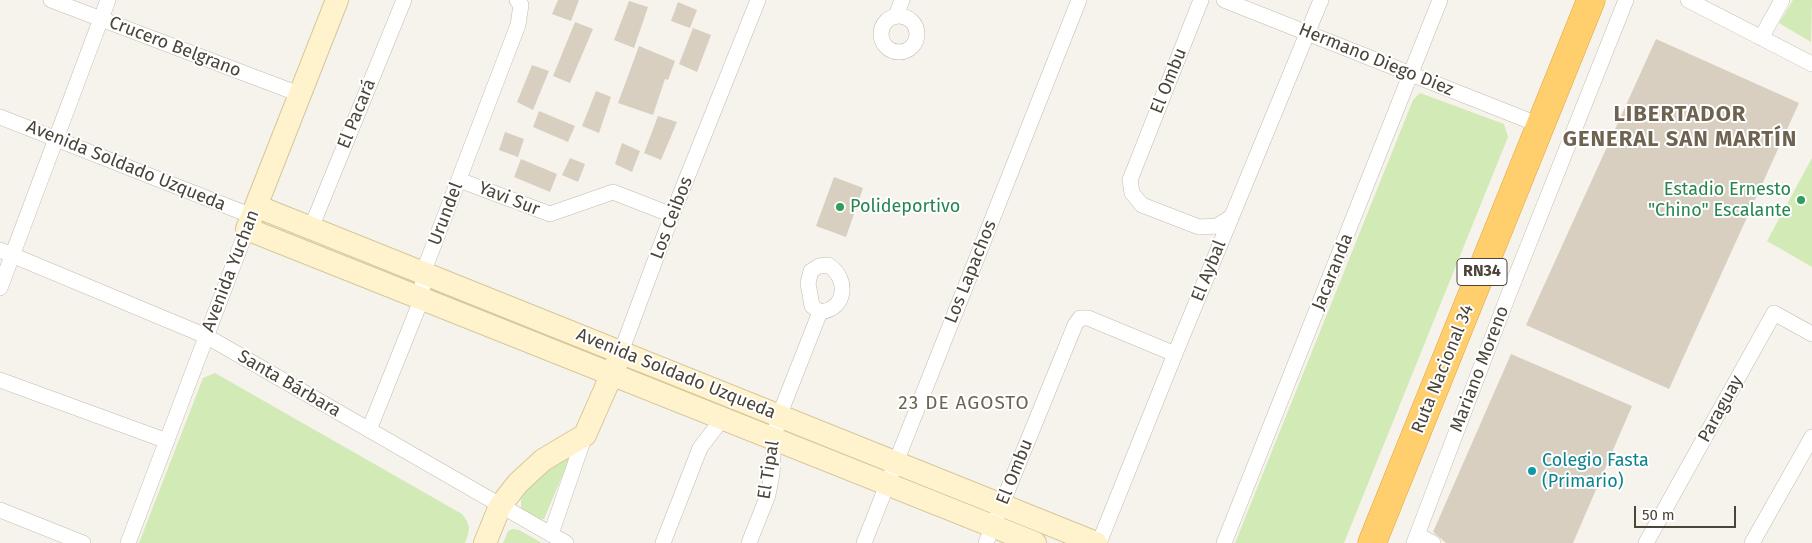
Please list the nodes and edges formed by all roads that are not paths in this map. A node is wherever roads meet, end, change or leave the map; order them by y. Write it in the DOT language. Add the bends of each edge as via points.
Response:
graph roads {
  1 [pos="51,0"];
  2 [pos="108,0"];
  3 [pos="337,0"];
  4 [pos="404,0"];
  5 [pos="517,0"];
  6 [pos="758,0"];
  7 [pos="902,0"];
  8 [pos="1079,0"];
  9 [pos="1201,0"];
  10 [pos="1224,0"];
  11 [pos="1321,0"];
  12 [pos="1440,0"];
  13 [pos="1575,0"];
  14 [pos="1591,0"];
  15 [pos="1626,0"];
  16 [pos="1688,0"];
  17 [pos="1782,0"];
  18 [pos="896,16"];
  19 [pos="101,19"];
  20 [pos="1308,32"];
  21 [pos="1761,38"];
  22 [pos="1812,64"];
  23 [pos="1411,74"];
  24 [pos="299,94"];
  25 [pos="0,117"];
  26 [pos="1527,120"];
  27 [pos="56,139"];
  28 [pos="459,180"];
  29 [pos="672,215"];
  30 [pos="252,217"];
  31 [pos="1231,217"];
  32 [pos="311,228"];
  33 [pos="6,252"];
  34 [pos="423,273"];
  35 [pos="0,288"];
  36 [pos="422,298"];
  37 [pos="820,312"];
  38 [pos="1812,334"];
  39 [pos="206,336"];
  40 [pos="621,352"];
  41 [pos="1175,354"];
  42 [pos="612,374"];
  43 [pos="0,380"];
  44 [pos="780,416"];
  45 [pos="723,418"];
  46 [pos="369,430"];
  47 [pos="585,435"];
  48 [pos="1812,437"];
  49 [pos="774,438"];
  50 [pos="167,441"];
  51 [pos="895,462"];
  52 [pos="887,484"];
  53 [pos="1001,505"];
  54 [pos="500,506"];
  55 [pos="0,510"];
  56 [pos="551,534"];
  57 [pos="989,535"];
  58 [pos="1416,539"];
  59 [pos="83,543"];
  60 [pos="128,543"];
  61 [pos="485,543"];
  62 [pos="566,543"];
  63 [pos="663,543"];
  64 [pos="749,543"];
  65 [pos="864,543"];
  66 [pos="1035,543"];
  67 [pos="1098,543"];
  68 [pos="1224,543"];
  69 [pos="1358,543"];
  70 [pos="1372,543"];
  71 [pos="1433,543"];
  72 [pos="1646,543"];
  73 [pos="1752,543"];
  1 -- 19 [label="street, Crucero Belgrano"];
  2 -- 19 [label="street"];
  3 -- 24 [label="street, Avenida Yuchan"];
  4 -- 32 [label="street, El Pacará"];
  5 -- 28 [label="street, Urundel" via="521,5 518,25"];
  6 -- 29 [label="street, Los Ceibos"];
  7 -- 18 [label="street"];
  8 -- 51 [label="street, Los Lapachos"];
  9 -- 31 [label="street, El Ombu" via="1130,180 1132,193 1142,205 1199,227 1217,226"];
  10 -- 20 [label="street, Hermano Diego Diez"];
  11 -- 20 [label="street, El Aybal"];
  12 -- 23 [label="street, Jacaranda"];
  13 -- 26 [label="highway, Ruta Nacional 34 / RN34"];
  14 -- 70 [label="highway, Ruta Nacional 34 / RN34"];
  15 -- 58 [label="street, Mariano Moreno"];
  16 -- 21 [label="street"];
  17 -- 21 [label="street"];
  19 -- 24 [label="street, Crucero Belgrano"];
  19 -- 27 [label="street"];
  20 -- 23 [label="street, Hermano Diego Diez"];
  20 -- 31 [label="street, El Aybal"];
  21 -- 22 [label="street"];
  23 -- 26 [label="street, Hermano Diego Diez"];
  23 -- 68 [label="street, Jacaranda"];
  24 -- 30 [label="street, Avenida Yuchan"];
  25 -- 27 [label="street, Avenida Soldado Uzqueda"];
  26 -- 69 [label="highway, Ruta Nacional 34 / RN34"];
  27 -- 30 [label="street, Avenida Soldado Uzqueda"];
  27 -- 33 [label="street"];
  28 -- 29 [label="street, Yavi Sur" via="550,214 613,192"];
  28 -- 34 [label="street, Urundel"];
  29 -- 40 [label="street, Los Ceibos"];
  30 -- 32 [label="street, Avenida Soldado Uzqueda"];
  30 -- 36 [label="street, Avenida Soldado Uzqueda"];
  30 -- 39 [label="street, Avenida Yuchan"];
  31 -- 41 [label="street, El Aybal"];
  32 -- 34 [label="street, Avenida Soldado Uzqueda"];
  33 -- 35 [label="street"];
  33 -- 39 [label="street, Santa Bárbara"];
  34 -- 36 [label="street, Urundel"];
  34 -- 40 [label="street, Avenida Soldado Uzqueda"];
  36 -- 42 [label="street, Avenida Soldado Uzqueda"];
  36 -- 46 [label="street, Urundel"];
  37 -- 44 [label="street, El Tipal"];
  38 -- 72 [label="street, Paraguay" via="1774,313"];
  39 -- 46 [label="street, Santa Bárbara"];
  39 -- 50 [label="street, Avenida Yuchan"];
  40 -- 42 [label="street, Los Ceibos"];
  40 -- 44 [label="street, Avenida Soldado Uzqueda"];
  41 -- 53 [label="street, El Ombu" via="1088,318 1080,318"];
  41 -- 67 [label="street, El Aybal"];
  42 -- 45 [label="street, Avenida Soldado Uzqueda"];
  42 -- 47 [label="street, Los Ceibos"];
  43 -- 50 [label="street"];
  44 -- 49 [label="street, El Tipal"];
  44 -- 51 [label="street, Avenida Soldado Uzqueda"];
  45 -- 49 [label="street, Avenida Soldado Uzqueda"];
  45 -- 63 [label="street" via="700,448"];
  46 -- 54 [label="street, Santa Bárbara"];
  47 -- 54 [label="street" via="543,460 518,483"];
  47 -- 56 [label="street, Los Ceibos"];
  48 -- 73 [label="street"];
  49 -- 52 [label="street, Avenida Soldado Uzqueda"];
  49 -- 64 [label="street, El Tipal" via="768,495"];
  50 -- 60 [label="street, Avenida Yuchan"];
  51 -- 52 [label="street, Los Lapachos"];
  51 -- 53 [label="street, Avenida Soldado Uzqueda"];
  52 -- 57 [label="street, Avenida Soldado Uzqueda"];
  52 -- 65 [label="street, Los Lapachos"];
  53 -- 57 [label="street, El Ombu"];
  53 -- 67 [label="street, Avenida Soldado Uzqueda"];
  54 -- 56 [label="street, Santa Bárbara"];
  54 -- 61 [label="street"];
  55 -- 59 [label="street"];
  56 -- 62 [label="street, Santa Bárbara"];
  57 -- 66 [label="street, Avenida Soldado Uzqueda"];
  58 -- 71 [label="street"];
}
